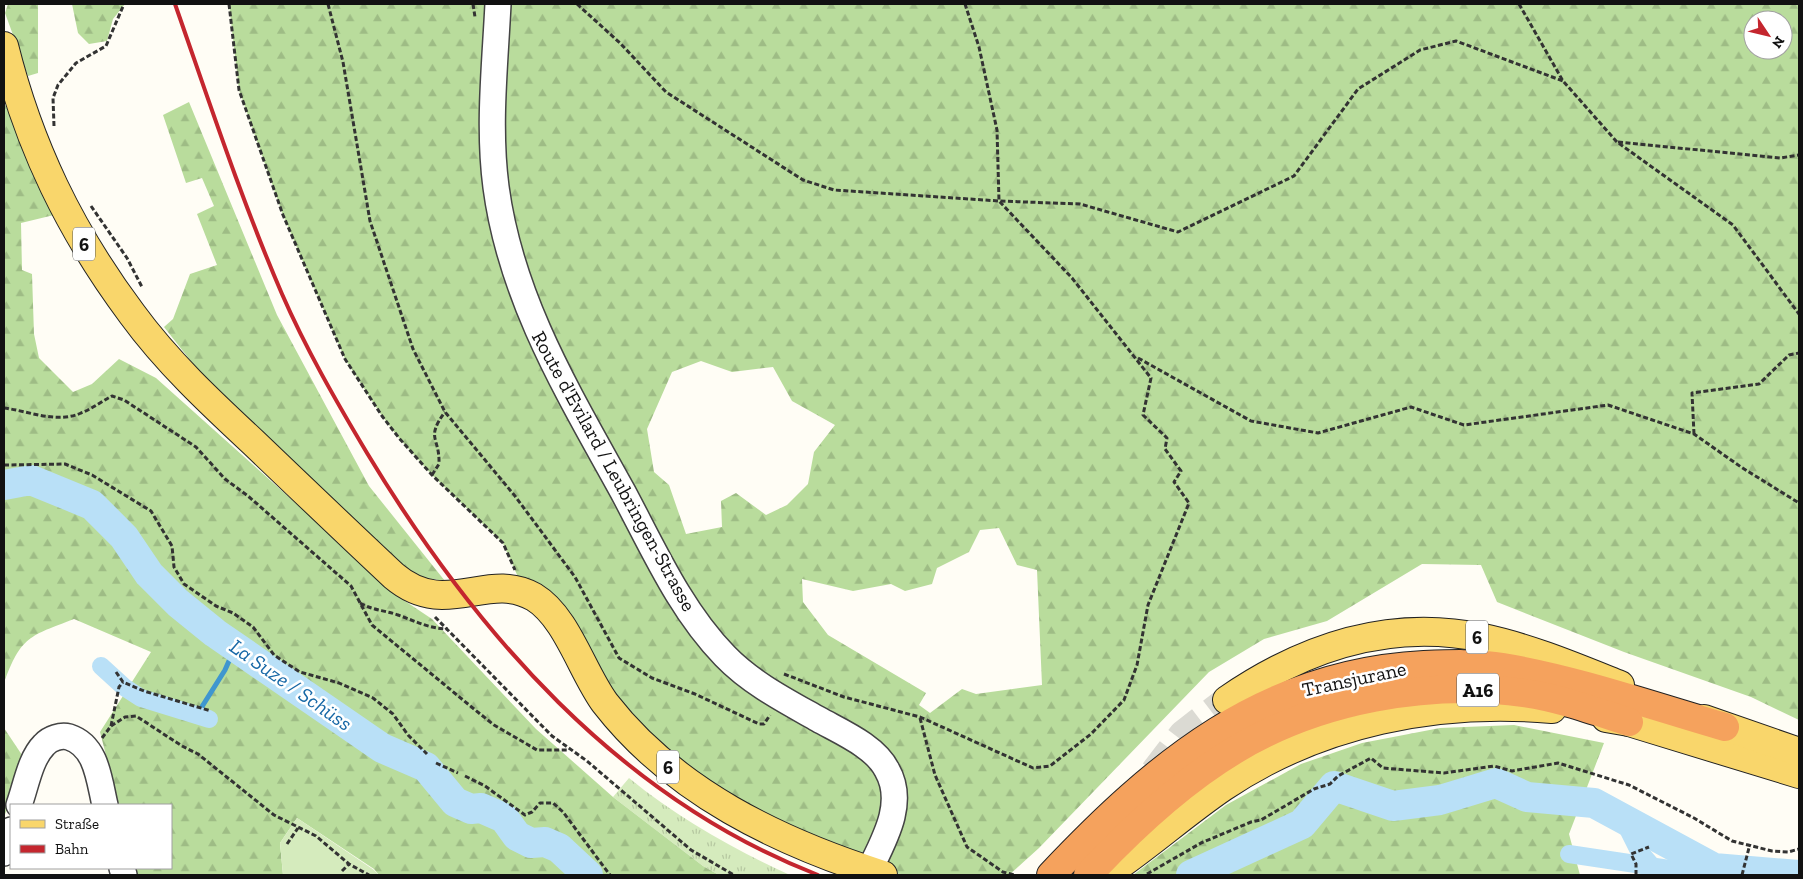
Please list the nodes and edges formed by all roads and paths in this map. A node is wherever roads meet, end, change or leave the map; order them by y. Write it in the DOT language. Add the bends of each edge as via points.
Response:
graph roads {
  1 [pos="124,4"];
  2 [pos="229,4"];
  3 [pos="328,4"];
  4 [pos="498,4"];
  5 [pos="576,4"];
  6 [pos="965,4"];
  7 [pos="1519,4"];
  8 [pos="4,46"];
  9 [pos="1563,81"];
  10 [pos="54,130"];
  11 [pos="1617,142"];
  12 [pos="1799,155"];
  13 [pos="999,201"];
  14 [pos="89,204"];
  15 [pos="146,295"];
  16 [pos="1799,314"];
  17 [pos="1799,353"];
  18 [pos="1136,357"];
  19 [pos="4,408"];
  20 [pos="445,412"];
  21 [pos="1694,434"];
  22 [pos="4,464"];
  23 [pos="432,475"];
  24 [pos="1799,503"];
  25 [pos="525,593"];
  26 [pos="359,603"];
  27 [pos="116,672"];
  28 [pos="782,673"];
  29 [pos="123,682"];
  30 [pos="781,698"];
  31 [pos="1227,700"];
  32 [pos="211,711"];
  33 [pos="920,717"];
  34 [pos="1629,722"];
  35 [pos="111,726"];
  36 [pos="1725,727"];
  37 [pos="105,736"];
  38 [pos="568,750"];
  39 [pos="1799,752"];
  40 [pos="427,754"];
  41 [pos="436,763"];
  42 [pos="458,773"];
  43 [pos="1799,774"];
  44 [pos="465,776"];
  45 [pos="19,804"];
  46 [pos="105,804"];
  47 [pos="298,828"];
  48 [pos="10,833"];
  49 [pos="287,844"];
  50 [pos="1750,846"];
  51 [pos="1649,847"];
  52 [pos="1799,849"];
  53 [pos="4,853"];
  54 [pos="349,864"];
  55 [pos="342,871"];
  56 [pos="876,873"];
  57 [pos="606,874"];
  58 [pos="369,875"];
  59 [pos="734,875"];
  60 [pos="1015,875"];
  61 [pos="1051,875"];
  62 [pos="1088,875"];
  63 [pos="1105,875"];
  64 [pos="1146,875"];
  65 [pos="1635,875"];
  66 [pos="1742,875"];
  1 -- 10 [label="path" via="106,46 76,63 58,84 53,98"];
  2 -- 23 [label="path" via="239,90 283,215 344,359 382,416"];
  3 -- 20 [label="path" via="343,62 370,221 413,349"];
  4 -- 30 [label="street, Route d'Evilard / Leubringen-Strasse" via="492,129 496,187 512,263 536,329 688,609 726,657"];
  5 -- 13 [label="path" via="620,42 666,92 803,180 834,190"];
  6 -- 13 [label="path" via="979,47 996,130"];
  7 -- 9 [label="path"];
  8 -- 25 [label="main road, 6" via="27,126 65,210 132,315 183,375 405,586 436,596 500,588"];
  9 -- 11 [label="path"];
  9 -- 13 [label="path" via="1456,41 1420,50 1358,89 1294,176 1178,232 1080,204"];
  11 -- 12 [label="path" via="1780,158"];
  11 -- 16 [label="path" via="1733,225"];
  13 -- 18 [label="path" via="1072,278"];
  14 -- 15 [label="path" via="127,258"];
  17 -- 21 [label="path" via="1789,355 1759,384 1692,393"];
  18 -- 21 [label="path" via="1251,421 1318,433 1411,407 1464,424 1608,405"];
  18 -- 33 [label="path" via="1150,378 1143,416 1167,438 1166,449 1181,471 1174,482 1189,503 1148,604 1137,665 1124,700 1091,734 1050,766 1033,768"];
  19 -- 26 [label="path" via="52,417 70,416 112,396 124,400 196,447 225,479 338,573 351,586"];
  20 -- 23 [label="path" via="434,427 434,443 440,464"];
  20 -- 30 [label="path" via="521,504 575,577 619,658 652,678 759,724 764,724"];
  21 -- 24 [label="path"];
  22 -- 40 [label="path" via="65,464 92,475 151,510 172,546 174,567 184,584 253,627 274,654 300,672 339,683 373,698 393,714"];
  23 -- 25 [label="path" via="503,543"];
  25 -- 56 [label="main road, 6" via="554,616 605,702 638,740 684,780 759,825 812,850"];
  26 -- 38 [label="path" via="418,624 448,629"];
  26 -- 38 [label="path" via="372,625 494,724 537,750"];
  27 -- 29 [label="path"];
  28 -- 33 [label="path" via="844,697"];
  29 -- 32 [label="path"];
  29 -- 35 [label="path" via="119,687"];
  30 -- 56 [label="street, Route d'Evilard / Leubringen-Strasse" via="846,735 886,766 895,794 894,810"];
  31 -- 36 [label="main road, 6" via="1271,671 1325,648 1370,637 1434,632 1481,638 1520,648"];
  33 -- 60 [label="path" via="935,775 967,847 1004,873"];
  34 -- 43 [label="main road, Transjurane"];
  34 -- 62 [label="highway, Transjurane / A16" via="1551,698 1485,690 1400,694 1347,705 1282,726 1210,766 1155,810"];
  34 -- 63 [label="main road" via="1555,709 1474,706 1354,725 1261,764 1187,813"];
  35 -- 37 [label="path"];
  35 -- 47 [label="path" via="125,717 140,718 198,754 274,815"];
  36 -- 39 [label="main road, Transjurane / 6"];
  36 -- 61 [label="highway, Transjurane / A16" via="1502,667 1406,666 1348,676 1289,693 1218,730 1168,766 1080,844"];
  38 -- 59 [label="path" via="587,761 691,850"];
  41 -- 42 [label="path"];
  44 -- 57 [label="path" via="525,814 532,812 540,803 553,803 563,812"];
  45 -- 46 [label="street" via="44,744 66,736 88,749 99,776"];
  47 -- 49 [label="path"];
  47 -- 54 [label="path" via="316,836"];
  48 -- 53 [label="street"];
  50 -- 52 [label="path" via="1788,852"];
  50 -- 64 [label="path" via="1732,841 1629,785 1558,762 1512,771 1494,766 1444,773 1383,768 1371,758 1330,784 1314,789 1261,820 1201,843"];
  50 -- 66 [label="path"];
  51 -- 65 [label="path" via="1631,854 1636,864"];
  54 -- 55 [label="path"];
  54 -- 58 [label="path"];
}
